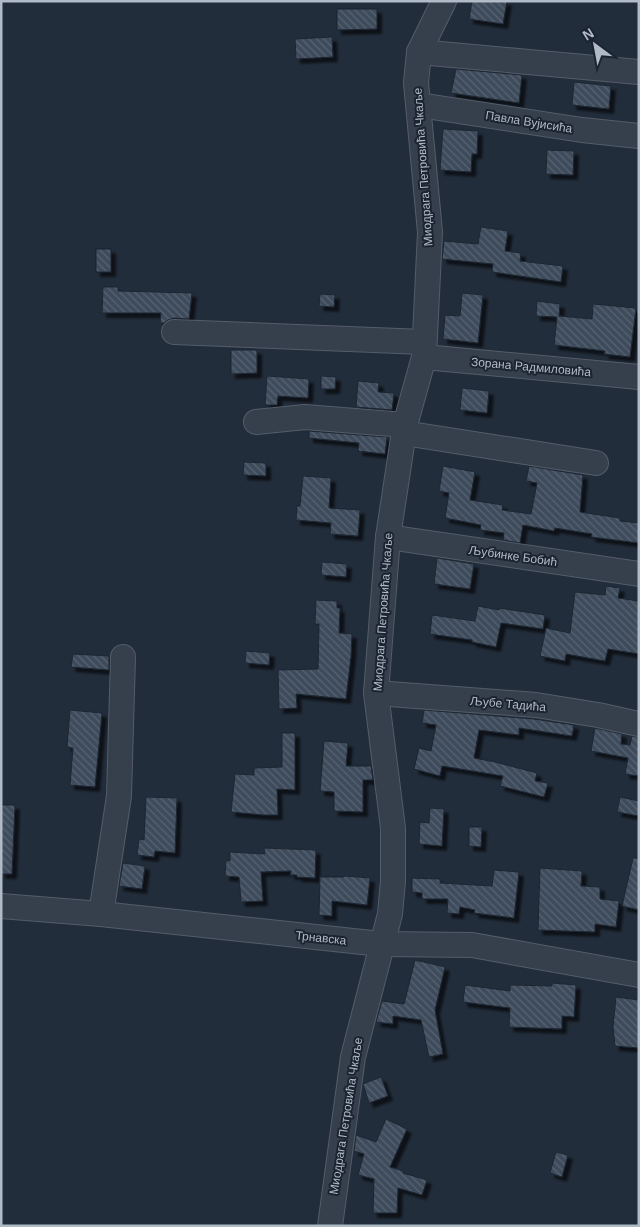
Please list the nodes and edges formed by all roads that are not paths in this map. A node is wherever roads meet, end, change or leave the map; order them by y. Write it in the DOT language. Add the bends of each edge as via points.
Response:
graph roads {
  1 [pos="444,1"];
  2 [pos="419,52"];
  3 [pos="639,72"];
  4 [pos="419,105"];
  5 [pos="639,136"];
  6 [pos="174,332"];
  7 [pos="424,350"];
  8 [pos="639,377"];
  9 [pos="256,422"];
  10 [pos="405,429"];
  11 [pos="596,463"];
  12 [pos="388,537"];
  13 [pos="639,574"];
  14 [pos="123,657"];
  15 [pos="376,693"];
  16 [pos="639,724"];
  17 [pos="1,906"];
  18 [pos="101,914"];
  19 [pos="381,944"];
  20 [pos="639,974"];
  21 [pos="330,1226"];
  1 -- 2 [label="street, Миодрага Петровића Чкаље"];
  2 -- 3 [label="street"];
  2 -- 4 [label="street, Миодрага Петровића Чкаље" via="416,84"];
  4 -- 5 [label="street, Павла Вујисића"];
  4 -- 7 [label="street, Миодрага Петровића Чкаље" via="430,232"];
  6 -- 7 [label="street, Зорана Радмиловића"];
  7 -- 8 [label="street, Зорана Радмиловића"];
  7 -- 10 [label="street, Миодрага Петровића Чкаље"];
  9 -- 10 [label="street" via="305,417"];
  10 -- 11 [label="street"];
  10 -- 12 [label="street, Миодрага Петровића Чкаље"];
  12 -- 13 [label="street, Љубинке Бобић"];
  12 -- 15 [label="street, Миодрага Петровића Чкаље"];
  14 -- 18 [label="street" via="119,796"];
  15 -- 16 [label="street, Љубе Тадића" via="536,705"];
  15 -- 19 [label="street, Миодрага Петровића Чкаље" via="393,828 394,881 390,914"];
  17 -- 18 [label="street, Трнавска"];
  18 -- 19 [label="street, Трнавска"];
  19 -- 20 [label="street, Трнавска" via="472,945"];
  19 -- 21 [label="street, Миодрага Петровића Чкаље" via="353,1057"];
}
